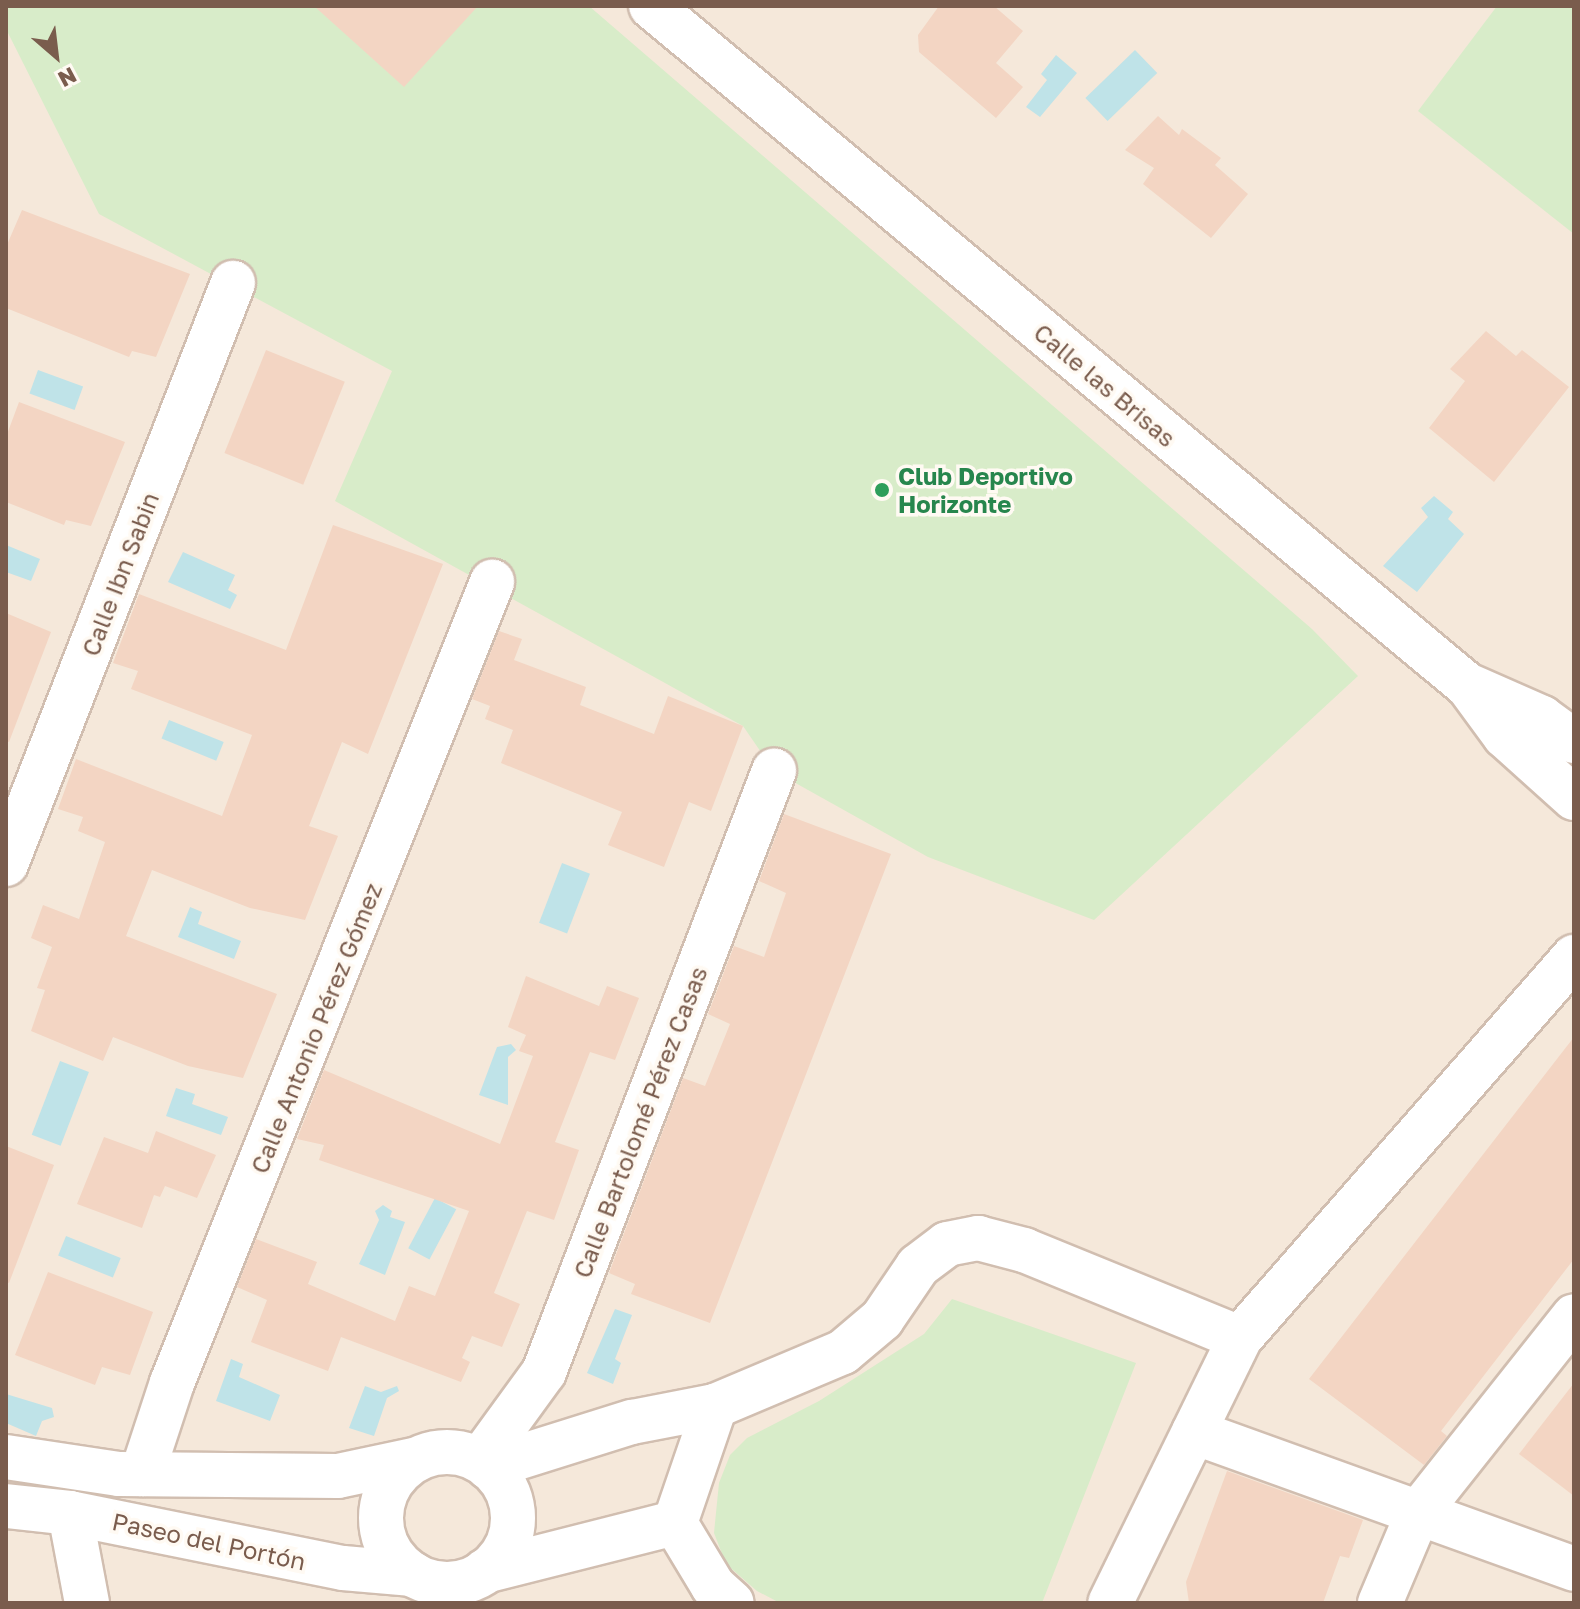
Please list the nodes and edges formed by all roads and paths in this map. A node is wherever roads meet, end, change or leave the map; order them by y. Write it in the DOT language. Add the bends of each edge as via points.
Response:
graph roads {
  1 [pos="651,6"];
  2 [pos="233,283"];
  3 [pos="492,582"];
  4 [pos="1467,685"];
  5 [pos="1574,741"];
  6 [pos="774,771"];
  7 [pos="1574,798"];
  8 [pos="6,864"];
  9 [pos="1574,957"];
  10 [pos="1574,1316"];
  11 [pos="1240,1338"];
  12 [pos="715,1406"];
  13 [pos="1194,1432"];
  14 [pos="6,1457"];
  15 [pos="413,1460"];
  16 [pos="484,1464"];
  17 [pos="142,1474"];
  18 [pos="6,1506"];
  19 [pos="70,1513"];
  20 [pos="1418,1513"];
  21 [pos="675,1523"];
  22 [pos="1574,1569"];
  23 [pos="485,1571"];
  24 [pos="426,1586"];
  25 [pos="87,1603"];
  26 [pos="732,1603"];
  27 [pos="1110,1603"];
  28 [pos="1380,1603"];
  1 -- 4 [label="street, Calle las Brisas"];
  2 -- 8 [label="street, Calle Ibn Sabin"];
  3 -- 17 [label="street, Calle Antonio Pérez Gómez" via="172,1383"];
  4 -- 5 [label="street, Calle las Brisas" via="1542,718"];
  4 -- 7 [label="street" via="1505,736"];
  6 -- 16 [label="street, Calle Bartolomé Pérez Casas" via="544,1372"];
  9 -- 11 [label="street"];
  10 -- 20 [label="street"];
  11 -- 12 [label="street" via="1024,1250 978,1238 947,1244 918,1266 882,1319 843,1352"];
  11 -- 13 [label="street"];
  12 -- 16 [label="street" via="632,1422"];
  12 -- 21 [label="street"];
  13 -- 20 [label="street"];
  13 -- 27 [label="street"];
  14 -- 17 [label="street, Paseo del Portón"];
  15 -- 16 [label="street" via="458,1452"];
  15 -- 17 [label="street, Paseo del Portón" via="338,1476"];
  15 -- 24 [label="street" via="385,1495 381,1517 384,1540"];
  16 -- 23 [label="street" via="507,1490 512,1525 508,1543"];
  18 -- 19 [label="street, Paseo del Portón"];
  19 -- 24 [label="street, Paseo del Portón"];
  19 -- 25 [label="street"];
  20 -- 22 [label="street"];
  20 -- 28 [label="street"];
  21 -- 23 [label="street"];
  21 -- 26 [label="street" via="713,1586"];
  23 -- 24 [label="street" via="468,1580"];
}
